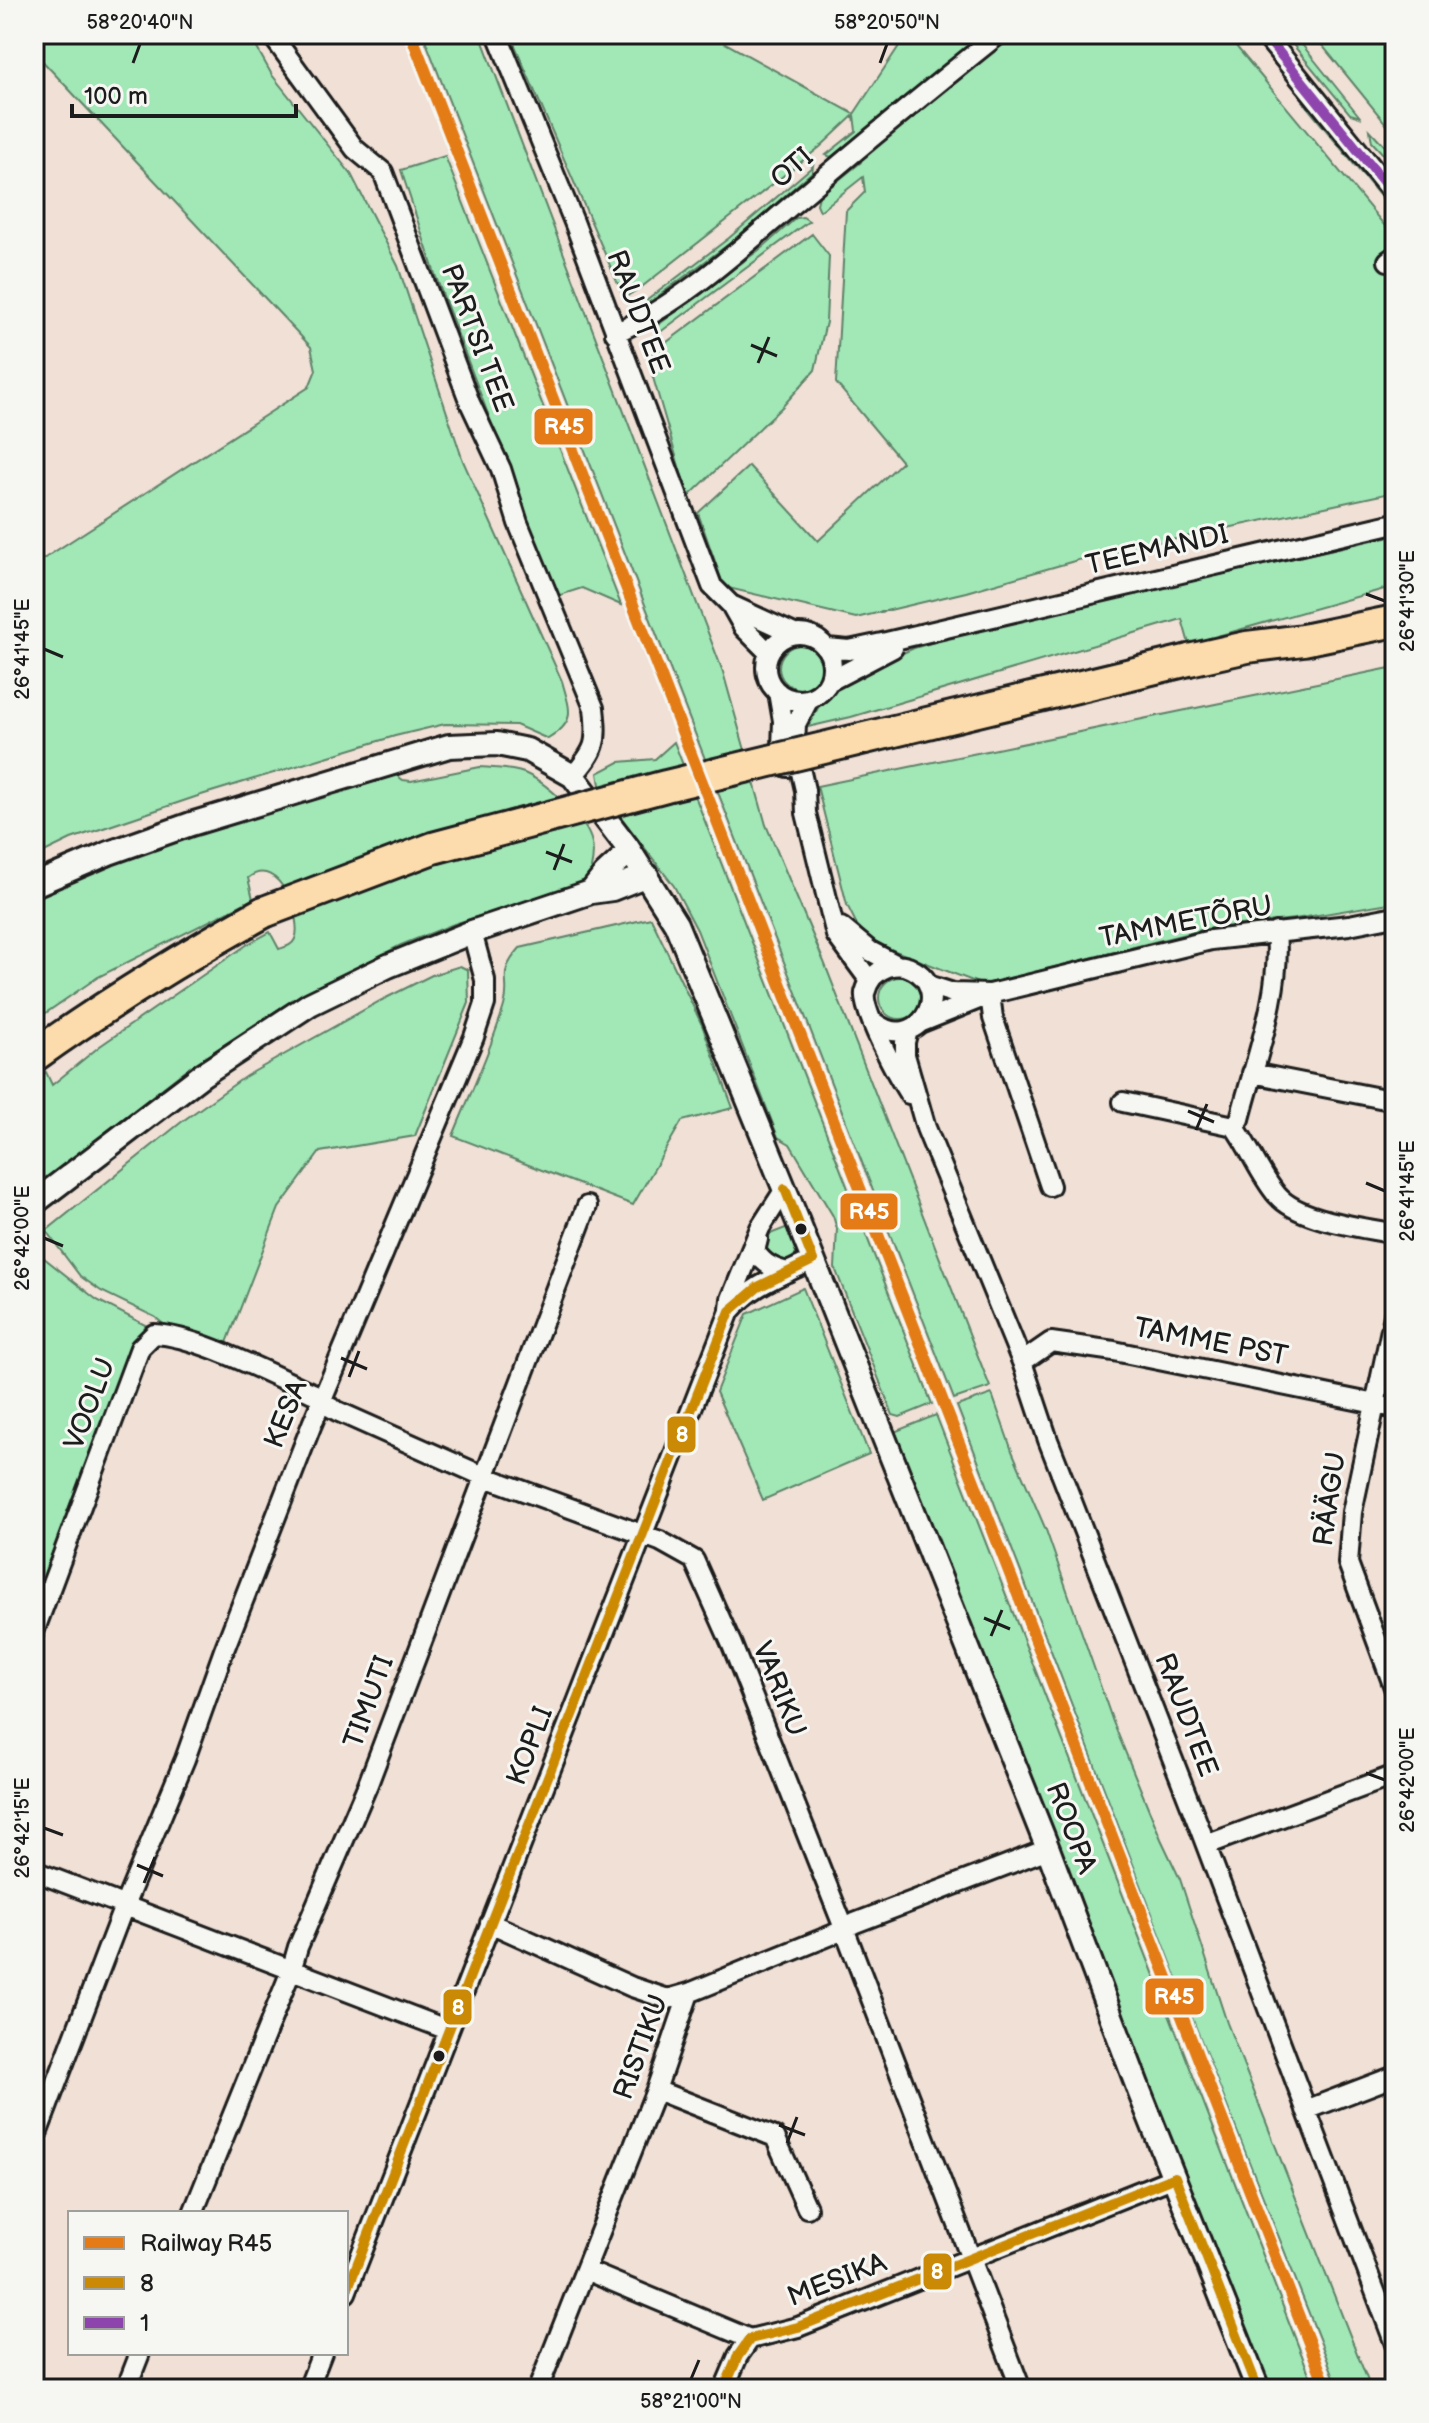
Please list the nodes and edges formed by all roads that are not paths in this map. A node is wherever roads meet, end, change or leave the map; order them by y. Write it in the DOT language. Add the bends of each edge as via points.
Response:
graph roads {
  1 [pos="271,34"];
  2 [pos="497,34"];
  3 [pos="999,34"];
  4 [pos="1264,34"];
  5 [pos="1277,34"];
  6 [pos="1395,176"];
  7 [pos="1395,196"];
  8 [pos="615,333"];
  9 [pos="1395,523"];
  10 [pos="1395,600"];
  11 [pos="731,605"];
  12 [pos="1395,621"];
  13 [pos="932,631"];
  14 [pos="794,634"];
  15 [pos="1247,647"];
  16 [pos="827,648"];
  17 [pos="769,653"];
  18 [pos="830,681"];
  19 [pos="778,692"];
  20 [pos="809,699"];
  21 [pos="573,776"];
  22 [pos="806,813"];
  23 [pos="630,851"];
  24 [pos="647,875"];
  25 [pos="34,885"];
  26 [pos="591,892"];
  27 [pos="1395,916"];
  28 [pos="835,924"];
  29 [pos="472,932"];
  30 [pos="1276,932"];
  31 [pos="897,965"];
  32 [pos="870,981"];
  33 [pos="928,985"];
  34 [pos="990,994"];
  35 [pos="874,1022"];
  36 [pos="915,1026"];
  37 [pos="34,1056"];
  38 [pos="1252,1073"];
  39 [pos="1395,1101"];
  40 [pos="1123,1102"];
  41 [pos="920,1109"];
  42 [pos="1234,1126"];
  43 [pos="1050,1186"];
  44 [pos="785,1189"];
  45 [pos="34,1203"];
  46 [pos="587,1206"];
  47 [pos="760,1228"];
  48 [pos="1395,1234"];
  49 [pos="813,1260"];
  50 [pos="788,1272"];
  51 [pos="730,1311"];
  52 [pos="1395,1311"];
  53 [pos="154,1334"];
  54 [pos="1022,1362"];
  55 [pos="321,1402"];
  56 [pos="1374,1404"];
  57 [pos="1395,1408"];
  58 [pos="483,1476"];
  59 [pos="643,1535"];
  60 [pos="34,1632"];
  61 [pos="1395,1690"];
  62 [pos="1395,1775"];
  63 [pos="1206,1845"];
  64 [pos="1048,1849"];
  65 [pos="34,1871"];
  66 [pos="124,1906"];
  67 [pos="490,1923"];
  68 [pos="844,1928"];
  69 [pos="291,1971"];
  70 [pos="689,1993"];
  71 [pos="448,2030"];
  72 [pos="1395,2076"];
  73 [pos="656,2090"];
  74 [pos="1306,2110"];
  75 [pos="34,2142"];
  76 [pos="1175,2177"];
  77 [pos="807,2208"];
  78 [pos="194,2211"];
  79 [pos="971,2258"];
  80 [pos="585,2270"];
  81 [pos="348,2288"];
  82 [pos="750,2339"];
  83 [pos="1395,2344"];
  84 [pos="139,2355"];
  85 [pos="321,2355"];
  86 [pos="126,2389"];
  87 [pos="308,2389"];
  88 [pos="538,2389"];
  89 [pos="724,2389"];
  90 [pos="1021,2389"];
  91 [pos="1258,2389"];
  1 -- 21 [label="street, PARTSI TEE" via="355,149 383,172 594,708 597,732 592,754"];
  2 -- 8 [label="street, RAUDTEE"];
  3 -- 8 [label="street, OTI" via="751,242 647,319"];
  4 -- 7 [label="street"];
  5 -- 6 [label="street"];
  8 -- 11 [label="street, RAUDTEE" via="712,586"];
  9 -- 13 [label="street, TEEMANDI"];
  10 -- 15 [label="highway"];
  11 -- 14 [label="street, RAUDTEE"];
  11 -- 17 [label="street, RAUDTEE" via="744,628"];
  12 -- 15 [label="highway"];
  13 -- 16 [label="street, TEEMANDI" via="849,650"];
  13 -- 18 [label="street, TEEMANDI"];
  14 -- 16 [label="street, RAUDTEE" via="813,636"];
  14 -- 17 [label="street"];
  15 -- 37 [label="highway, bridge" via="666,786 433,848 264,912 177,961"];
  16 -- 18 [label="street" via="833,664"];
  17 -- 19 [label="street" via="767,674"];
  18 -- 20 [label="street"];
  19 -- 20 [label="street"];
  19 -- 22 [label="street" via="782,747"];
  20 -- 22 [label="street" via="796,724 795,746"];
  21 -- 23 [label="street, ROOPA"];
  21 -- 25 [label="street" via="527,750 497,744 449,746 191,824"];
  22 -- 28 [label="street"];
  23 -- 24 [label="street, ROOPA"];
  23 -- 26 [label="street"];
  24 -- 26 [label="street"];
  24 -- 44 [label="street, ROOPA" via="676,924"];
  26 -- 29 [label="street"];
  27 -- 30 [label="street, TAMMETÕRU"];
  28 -- 31 [label="street"];
  28 -- 32 [label="street" via="836,935"];
  29 -- 45 [label="street" via="310,1004 202,1075"];
  29 -- 55 [label="street, KESA" via="485,980 485,1004"];
  30 -- 34 [label="street, TAMMETÕRU" via="1208,941"];
  30 -- 38 [label="street" via="1274,990"];
  31 -- 32 [label="street"];
  31 -- 33 [label="street" via="915,970"];
  32 -- 35 [label="street, RAUDTEE" via="865,1002"];
  33 -- 34 [label="street, TAMMETÕRU" via="953,993"];
  33 -- 36 [label="street, RAUDTEE" via="931,1004"];
  34 -- 36 [label="street, TAMMETÕRU"];
  34 -- 43 [label="street" via="993,1018"];
  35 -- 36 [label="street" via="890,1031"];
  35 -- 41 [label="street, RAUDTEE"];
  36 -- 41 [label="street, RAUDTEE" via="905,1055"];
  38 -- 39 [label="street"];
  38 -- 42 [label="street"];
  40 -- 42 [label="street"];
  41 -- 54 [label="street, RAUDTEE"];
  42 -- 48 [label="street" via="1288,1206"];
  44 -- 47 [label="street"];
  44 -- 49 [label="street, ROOPA"];
  46 -- 58 [label="street, TIMUTI"];
  47 -- 50 [label="street" via="755,1251 774,1269"];
  47 -- 51 [label="street"];
  49 -- 50 [label="street, KOPLI"];
  49 -- 64 [label="street, ROOPA"];
  50 -- 51 [label="street, KOPLI" via="750,1291"];
  51 -- 59 [label="street, KOPLI"];
  52 -- 56 [label="street, RÄÄGU"];
  53 -- 55 [label="street, VARIKU" via="202,1346 317,1395"];
  53 -- 60 [label="street, VOOLU" via="140,1348"];
  54 -- 56 [label="street, TAMME PST" via="1051,1342"];
  54 -- 63 [label="street, RAUDTEE"];
  55 -- 58 [label="street, VARIKU"];
  55 -- 66 [label="street, KESA"];
  56 -- 57 [label="street, TAMME PST"];
  56 -- 61 [label="street, RÄÄGU" via="1352,1512 1348,1563"];
  58 -- 59 [label="street, VARIKU"];
  58 -- 69 [label="street, TIMUTI" via="368,1784"];
  59 -- 67 [label="street, KOPLI"];
  59 -- 68 [label="street, VARIKU" via="694,1560"];
  62 -- 63 [label="street"];
  63 -- 74 [label="street, RAUDTEE"];
  64 -- 68 [label="street, RISTIKU"];
  64 -- 76 [label="street, ROOPA"];
  65 -- 66 [label="street"];
  66 -- 69 [label="street"];
  66 -- 75 [label="street, KESA"];
  67 -- 70 [label="street" via="632,1987 668,1999"];
  67 -- 71 [label="street, KOPLI"];
  68 -- 70 [label="street, RISTIKU"];
  68 -- 79 [label="street, VARIKU"];
  69 -- 71 [label="street"];
  69 -- 78 [label="street, TIMUTI"];
  70 -- 73 [label="street, RISTIKU"];
  71 -- 81 [label="street, KOPLI"];
  72 -- 74 [label="street"];
  73 -- 77 [label="street" via="775,2137"];
  73 -- 80 [label="street, RISTIKU"];
  74 -- 83 [label="street, RAUDTEE"];
  76 -- 79 [label="street, MESIKA"];
  76 -- 91 [label="street, ROOPA"];
  79 -- 82 [label="street, MESIKA" via="798,2327"];
  79 -- 90 [label="street, VARIKU"];
  80 -- 82 [label="street"];
  80 -- 88 [label="street, RISTIKU"];
  82 -- 89 [label="street"];
  84 -- 86 [label="street"];
  85 -- 87 [label="street"];
}
